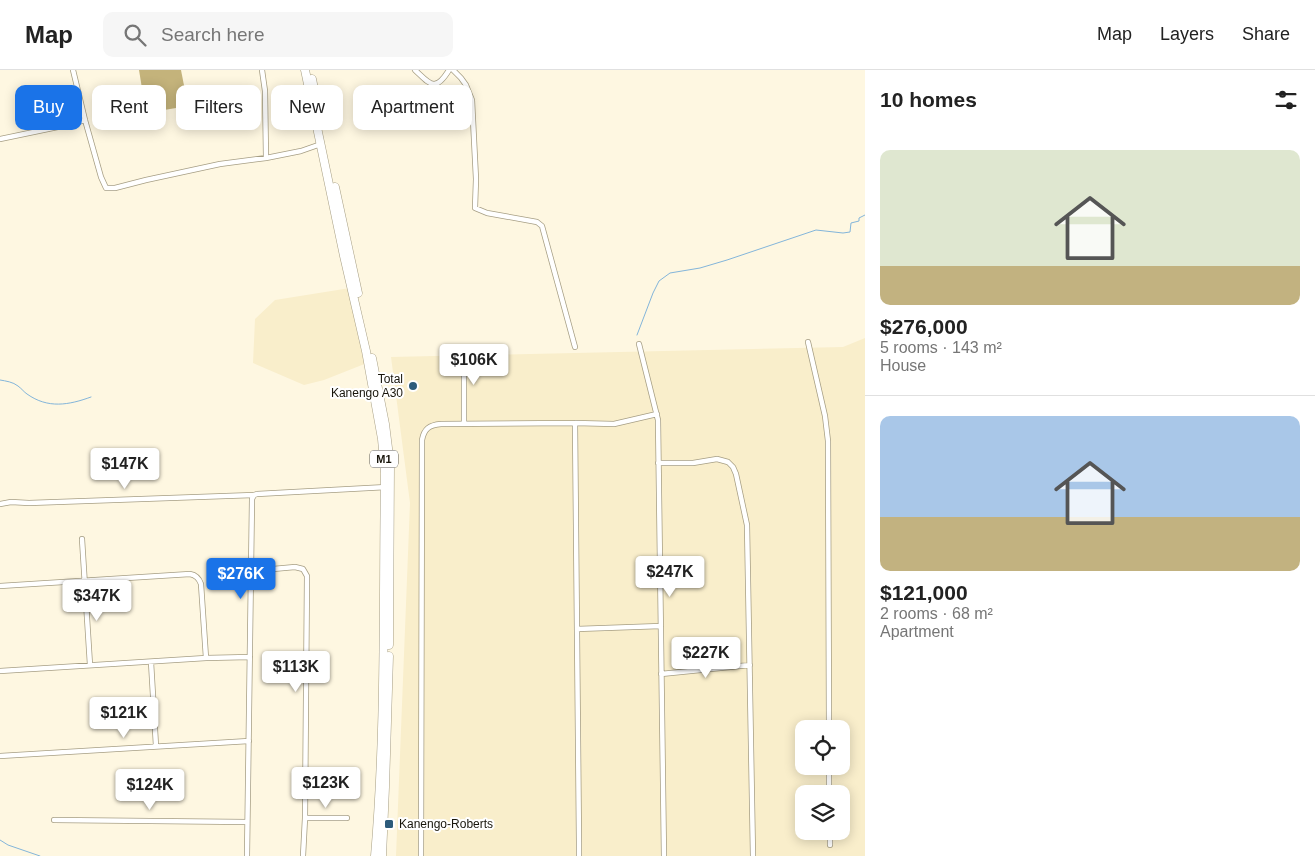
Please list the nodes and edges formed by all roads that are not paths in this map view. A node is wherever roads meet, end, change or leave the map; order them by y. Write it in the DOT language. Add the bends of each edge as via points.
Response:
graph roads {
  1 [pos="72,70"];
  2 [pos="262,70"];
  3 [pos="305,70"];
  4 [pos="310,70"];
  5 [pos="415,70"];
  6 [pos="451,70"];
  7 [pos="84,120"];
  8 [pos="0,139"];
  9 [pos="321,144"];
  10 [pos="266,158"];
  11 [pos="808,342"];
  12 [pos="639,344"];
  13 [pos="575,346"];
  14 [pos="464,349"];
  15 [pos="656,414"];
  16 [pos="575,423"];
  17 [pos="464,424"];
  18 [pos="658,463"];
  19 [pos="388,487"];
  20 [pos="254,495"];
  21 [pos="0,504"];
  22 [pos="82,539"];
  23 [pos="251,571"];
  24 [pos="85,581"];
  25 [pos="0,586"];
  26 [pos="661,626"];
  27 [pos="577,629"];
  28 [pos="250,657"];
  29 [pos="206,658"];
  30 [pos="151,662"];
  31 [pos="90,665"];
  32 [pos="750,665"];
  33 [pos="0,671"];
  34 [pos="661,674"];
  35 [pos="829,720"];
  36 [pos="249,741"];
  37 [pos="156,746"];
  38 [pos="0,756"];
  39 [pos="305,818"];
  40 [pos="347,818"];
  41 [pos="54,820"];
  42 [pos="247,822"];
  43 [pos="830,840"];
  44 [pos="830,845"];
  45 [pos="247,856"];
  46 [pos="303,856"];
  47 [pos="375,856"];
  48 [pos="382,856"];
  49 [pos="422,856"];
  50 [pos="578,856"];
  51 [pos="664,856"];
  52 [pos="753,856"];
  1 -- 7 [label="street"];
  2 -- 10 [label="street"];
  3 -- 9 [label="highway, M1"];
  4 -- 19 [label="highway, M1" via="379,389 388,440"];
  5 -- 6 [label="street" via="434,85"];
  6 -- 13 [label="street" via="466,85 472,100 476,208 537,222 542,226"];
  7 -- 8 [label="street"];
  7 -- 10 [label="street" via="106,188"];
  9 -- 10 [label="street"];
  9 -- 19 [label="highway, M1" via="372,386"];
  11 -- 35 [label="street" via="828,441"];
  12 -- 15 [label="street"];
  14 -- 17 [label="street"];
  15 -- 16 [label="street" via="614,424"];
  15 -- 18 [label="street"];
  16 -- 17 [label="street"];
  16 -- 27 [label="street"];
  17 -- 49 [label="street" via="434,424 426,429 422,440"];
  18 -- 26 [label="street"];
  18 -- 32 [label="street" via="717,459 728,462 734,470 748,525"];
  19 -- 20 [label="street"];
  19 -- 47 [label="highway, M1" via="379,814"];
  19 -- 48 [label="highway, M1" via="388,691"];
  20 -- 21 [label="street"];
  20 -- 23 [label="street"];
  22 -- 24 [label="street"];
  23 -- 28 [label="street"];
  23 -- 39 [label="street" via="295,567 303,569 308,580"];
  24 -- 25 [label="street"];
  24 -- 29 [label="street" via="190,574 198,577"];
  24 -- 31 [label="street"];
  26 -- 27 [label="street"];
  26 -- 34 [label="street"];
  27 -- 50 [label="street"];
  28 -- 29 [label="street"];
  28 -- 36 [label="street"];
  29 -- 30 [label="street"];
  30 -- 31 [label="street"];
  30 -- 37 [label="street"];
  31 -- 33 [label="street"];
  32 -- 34 [label="street"];
  32 -- 52 [label="street"];
  34 -- 51 [label="street"];
  36 -- 37 [label="street"];
  36 -- 42 [label="street"];
  37 -- 38 [label="street"];
  39 -- 40 [label="street"];
  39 -- 46 [label="street"];
  41 -- 42 [label="street"];
  42 -- 45 [label="street"];
  43 -- 44 [label="street"];
}
